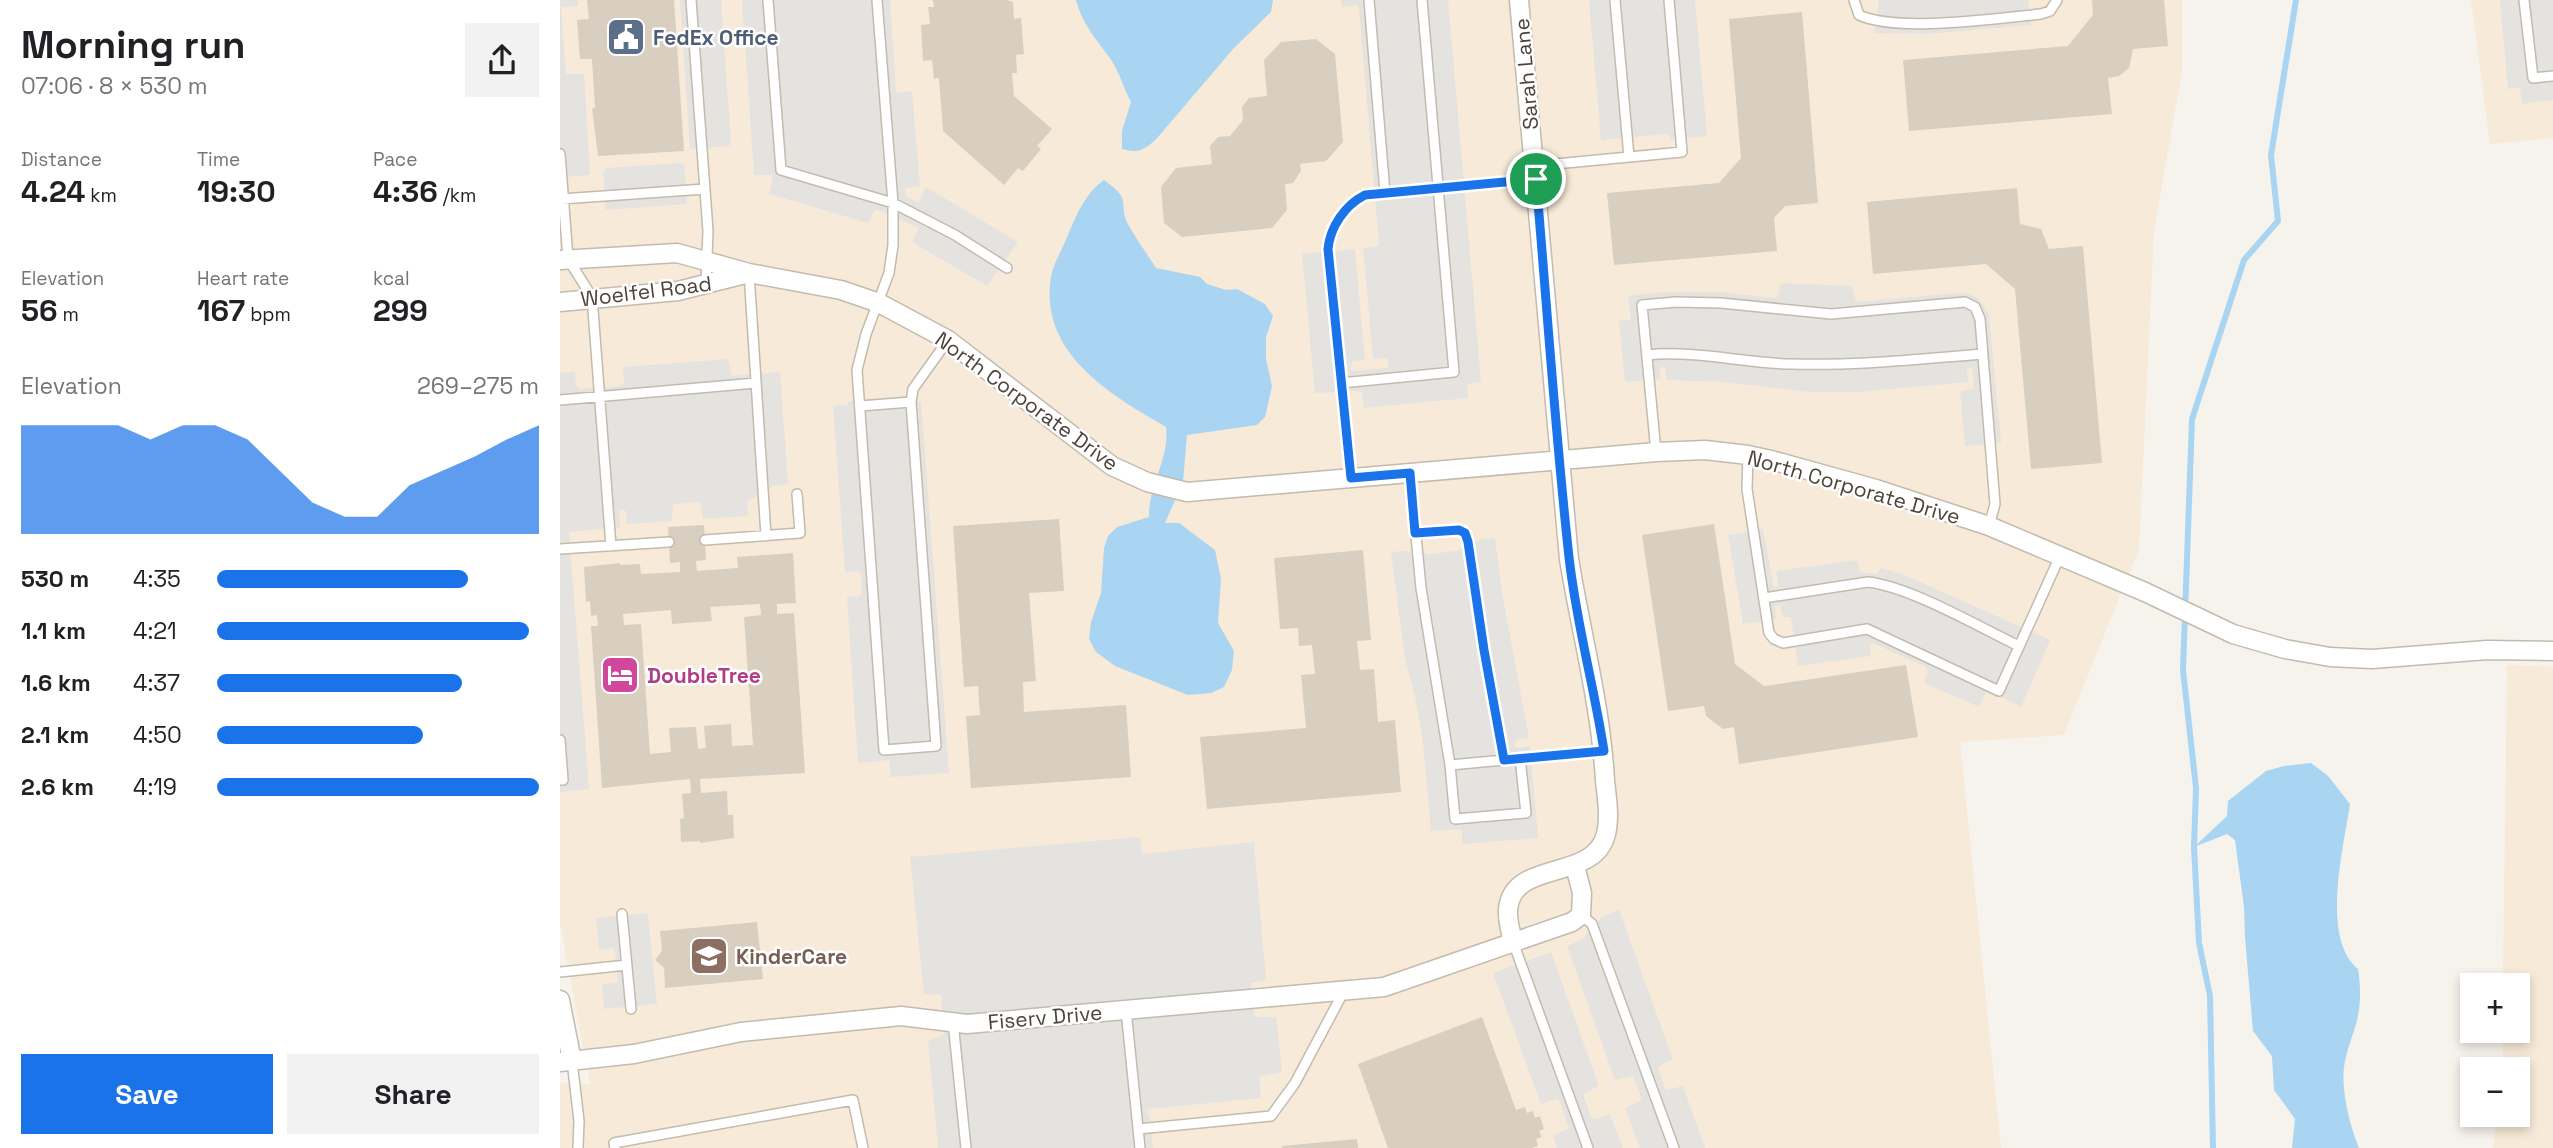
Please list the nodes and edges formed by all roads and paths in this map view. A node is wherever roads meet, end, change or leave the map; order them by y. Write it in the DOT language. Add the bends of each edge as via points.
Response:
graph roads {
  1 [pos="691,0"];
  2 [pos="768,0"];
  3 [pos="877,0"];
  4 [pos="1368,0"];
  5 [pos="1422,0"];
  6 [pos="1519,0"];
  7 [pos="1615,0"];
  8 [pos="1669,0"];
  9 [pos="1854,0"];
  10 [pos="2057,0"];
  11 [pos="2524,0"];
  12 [pos="2553,75"];
  13 [pos="560,154"];
  14 [pos="1629,157"];
  15 [pos="1535,172"];
  16 [pos="1438,189"];
  17 [pos="705,190"];
  18 [pos="1385,193"];
  19 [pos="562,199"];
  20 [pos="894,204"];
  21 [pos="564,260"];
  22 [pos="707,260"];
  23 [pos="1007,268"];
  24 [pos="748,273"];
  25 [pos="706,285"];
  26 [pos="592,297"];
  27 [pos="560,302"];
  28 [pos="879,303"];
  29 [pos="948,340"];
  30 [pos="1983,354"];
  31 [pos="1647,355"];
  32 [pos="756,383"];
  33 [pos="1341,383"];
  34 [pos="600,396"];
  35 [pos="560,400"];
  36 [pos="911,402"];
  37 [pos="860,406"];
  38 [pos="1656,452"];
  39 [pos="1748,455"];
  40 [pos="1560,459"];
  41 [pos="1410,473"];
  42 [pos="1351,478"];
  43 [pos="797,494"];
  44 [pos="1989,526"];
  45 [pos="1415,533"];
  46 [pos="766,536"];
  47 [pos="705,540"];
  48 [pos="669,542"];
  49 [pos="611,546"];
  50 [pos="560,549"];
  51 [pos="2061,555"];
  52 [pos="1764,598"];
  53 [pos="2020,646"];
  54 [pos="2553,651"];
  55 [pos="560,740"];
  56 [pos="1604,751"];
  57 [pos="1520,758"];
  58 [pos="1504,760"];
  59 [pos="1450,765"];
  60 [pos="560,780"];
  61 [pos="1575,866"];
  62 [pos="622,914"];
  63 [pos="1581,915"];
  64 [pos="1513,942"];
  65 [pos="626,965"];
  66 [pos="560,972"];
  67 [pos="1344,991"];
  68 [pos="560,1000"];
  69 [pos="631,1009"];
  70 [pos="1126,1010"];
  71 [pos="953,1022"];
  72 [pos="566,1062"];
  73 [pos="1138,1129"];
  74 [pos="578,1148"];
  75 [pos="615,1148"];
  76 [pos="863,1148"];
  77 [pos="965,1148"];
  78 [pos="1140,1148"];
  79 [pos="1588,1148"];
  80 [pos="1674,1148"];
  1 -- 17 [label="lane"];
  2 -- 20 [label="lane" via="781,170"];
  3 -- 20 [label="lane"];
  4 -- 18 [label="lane"];
  5 -- 16 [label="lane"];
  6 -- 15 [label="street, Sarah Lane"];
  7 -- 14 [label="lane"];
  8 -- 14 [label="lane" via="1682,152"];
  9 -- 10 [label="lane" via="1859,15 1872,21 1928,23 2041,14 2050,11"];
  11 -- 12 [label="lane" via="2533,78"];
  13 -- 19 [label="lane"];
  14 -- 15 [label="lane"];
  15 -- 16 [label="lane"];
  15 -- 40 [label="street, Sarah Lane"];
  16 -- 18 [label="lane"];
  16 -- 33 [label="lane" via="1454,372"];
  17 -- 19 [label="lane"];
  17 -- 22 [label="lane"];
  18 -- 33 [label="lane" via="1356,199 1330,235"];
  19 -- 21 [label="lane"];
  20 -- 23 [label="lane" via="956,235"];
  20 -- 28 [label="lane" via="893,245"];
  21 -- 22 [label="street, Woelfel Road" via="677,253"];
  21 -- 26 [label="lane"];
  22 -- 24 [label="street, Woelfel Road"];
  22 -- 25 [label="lane"];
  24 -- 25 [label="street, Woelfel Road"];
  24 -- 28 [label="street, North Corporate Drive" via="841,290"];
  24 -- 32 [label="lane"];
  25 -- 26 [label="street, Woelfel Road"];
  26 -- 27 [label="street, Woelfel Road"];
  26 -- 34 [label="lane"];
  28 -- 29 [label="street, North Corporate Drive"];
  28 -- 37 [label="lane" via="858,370"];
  29 -- 36 [label="lane" via="913,389"];
  29 -- 42 [label="street, North Corporate Drive" via="1080,444 1147,482 1187,492"];
  30 -- 31 [label="lane" via="1859,364 1788,364 1673,352"];
  30 -- 31 [label="lane" via="1980,319 1975,307 1965,302 1831,314 1676,302 1642,305"];
  30 -- 44 [label="lane" via="1995,504"];
  31 -- 38 [label="lane"];
  32 -- 34 [label="lane"];
  32 -- 46 [label="lane"];
  33 -- 42 [label="lane"];
  34 -- 35 [label="lane"];
  34 -- 49 [label="lane"];
  36 -- 37 [label="lane"];
  36 -- 37 [label="lane" via="936,746 884,750"];
  38 -- 39 [label="street, North Corporate Drive" via="1705,450"];
  38 -- 40 [label="street, North Corporate Drive"];
  39 -- 44 [label="street, North Corporate Drive" via="1876,489"];
  39 -- 52 [label="lane" via="1747,489"];
  40 -- 41 [label="street, North Corporate Drive"];
  40 -- 56 [label="street, Sarah Lane" via="1569,559"];
  41 -- 42 [label="street, North Corporate Drive"];
  41 -- 45 [label="lane"];
  43 -- 46 [label="lane" via="800,533"];
  44 -- 51 [label="street, North Corporate Drive"];
  45 -- 58 [label="lane" via="1465,533"];
  45 -- 59 [label="lane"];
  46 -- 47 [label="lane"];
  48 -- 49 [label="lane"];
  49 -- 50 [label="lane"];
  51 -- 53 [label="lane"];
  51 -- 54 [label="street, North Corporate Drive" via="2233,635 2285,649 2372,659 2487,650"];
  52 -- 53 [label="lane" via="1868,582 1882,584"];
  52 -- 53 [label="lane" via="1769,633 1783,643 1867,629 1999,691"];
  55 -- 60 [label="lane"];
  56 -- 57 [label="lane"];
  56 -- 61 [label="street, Sarah Lane" via="1607,833 1595,854"];
  57 -- 58 [label="lane"];
  57 -- 59 [label="lane" via="1525,813 1455,819"];
  58 -- 59 [label="lane"];
  61 -- 63 [label="street"];
  61 -- 64 [label="street" via="1520,884 1511,895 1507,912"];
  62 -- 65 [label="lane"];
  63 -- 64 [label="street, Fiserv Drive"];
  63 -- 80 [label="lane" via="1591,924"];
  64 -- 67 [label="street, Fiserv Drive" via="1384,987"];
  64 -- 79 [label="lane"];
  65 -- 66 [label="lane"];
  65 -- 69 [label="lane"];
  67 -- 70 [label="street, Fiserv Drive"];
  67 -- 73 [label="lane" via="1295,1083 1271,1116"];
  68 -- 72 [label="street"];
  70 -- 71 [label="street, Fiserv Drive"];
  70 -- 73 [label="lane"];
  71 -- 72 [label="street, Fiserv Drive" via="901,1016 755,1030"];
  71 -- 77 [label="lane"];
  72 -- 74 [label="lane" via="579,1121"];
  73 -- 78 [label="lane"];
  75 -- 76 [label="lane" via="614,1143 853,1100"];
}
